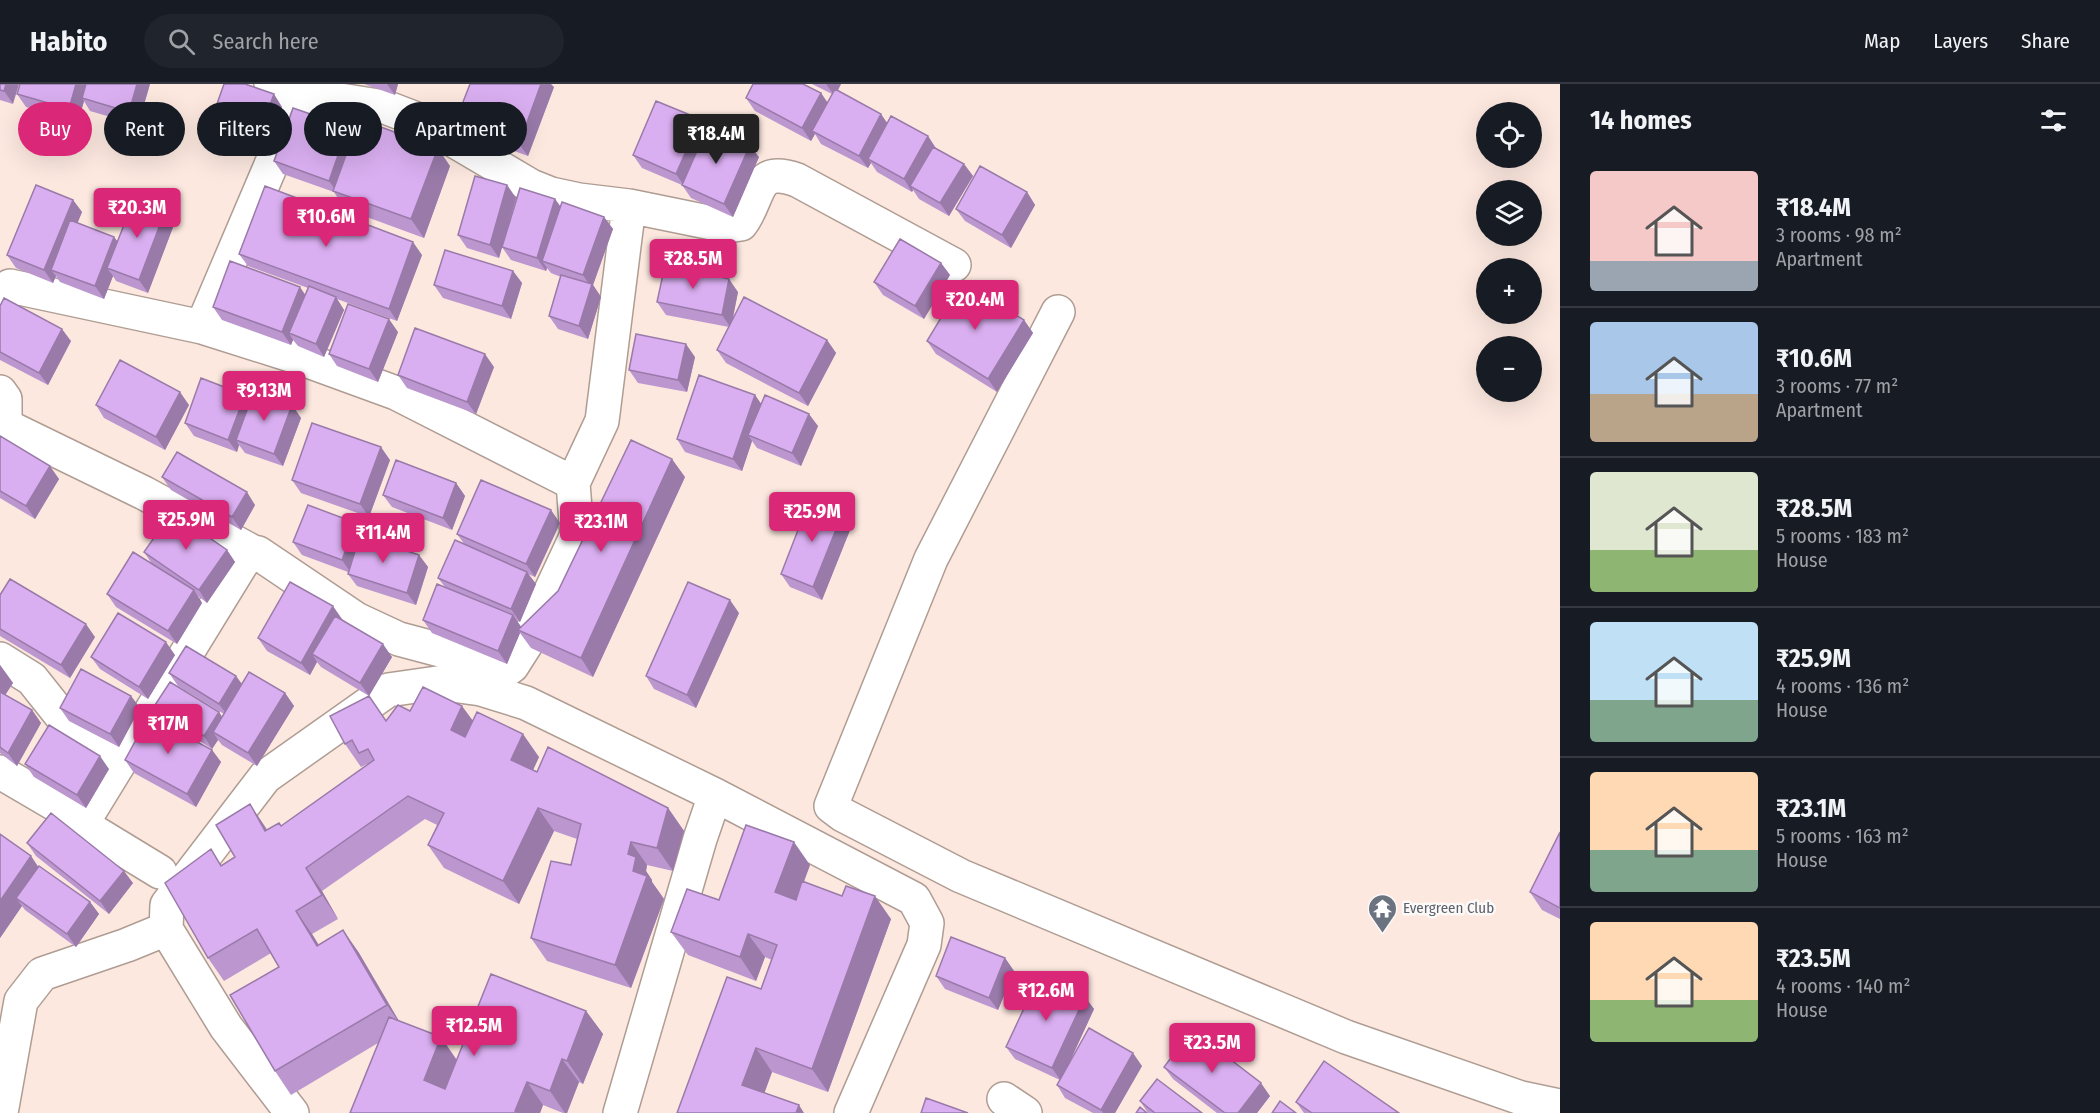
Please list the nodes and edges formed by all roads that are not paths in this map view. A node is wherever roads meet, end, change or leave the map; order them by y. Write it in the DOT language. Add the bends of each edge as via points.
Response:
graph roads {
  1 [pos="286,89"];
  2 [pos="629,206"];
  3 [pos="954,265"];
  4 [pos="0,307"];
  5 [pos="1058,312"];
  6 [pos="202,327"];
  7 [pos="0,392"];
  8 [pos="2,423"];
  9 [pos="573,483"];
  10 [pos="253,552"];
  11 [pos="0,659"];
  12 [pos="123,758"];
  13 [pos="0,772"];
  14 [pos="716,795"];
  15 [pos="83,822"];
  16 [pos="160,872"];
  17 [pos="166,928"];
  18 [pos="1560,1106"];
  19 [pos="1,1113"];
  20 [pos="292,1113"];
  21 [pos="620,1113"];
  22 [pos="851,1113"];
  1 -- 2 [label="street" via="385,107 419,120 531,186 579,200"];
  1 -- 6 [label="street"];
  2 -- 3 [label="street" via="727,226 741,224 758,188 768,177 782,174"];
  2 -- 9 [label="street" via="602,422"];
  4 -- 6 [label="street" via="10,286"];
  5 -- 18 [label="street" via="931,559 831,806 961,876 1346,1037 1521,1098"];
  6 -- 9 [label="street" via="396,393"];
  7 -- 8 [label="street" via="5,399"];
  8 -- 10 [label="street"];
  9 -- 10 [label="street" via="577,535 526,644 512,666 502,673 459,654 399,639 356,619"];
  10 -- 12 [label="street" via="246,555"];
  11 -- 12 [label="street" via="32,679 75,733"];
  12 -- 15 [label="street"];
  13 -- 15 [label="street"];
  14 -- 17 [label="street" via="526,703 481,689 437,683 388,690 265,777 167,905"];
  14 -- 21 [label="street" via="699,839"];
  14 -- 22 [label="street" via="914,899 927,923 924,945"];
  15 -- 16 [label="street"];
  17 -- 19 [label="street" via="42,974 21,1001"];
  17 -- 20 [label="street" via="226,1027"];
}
